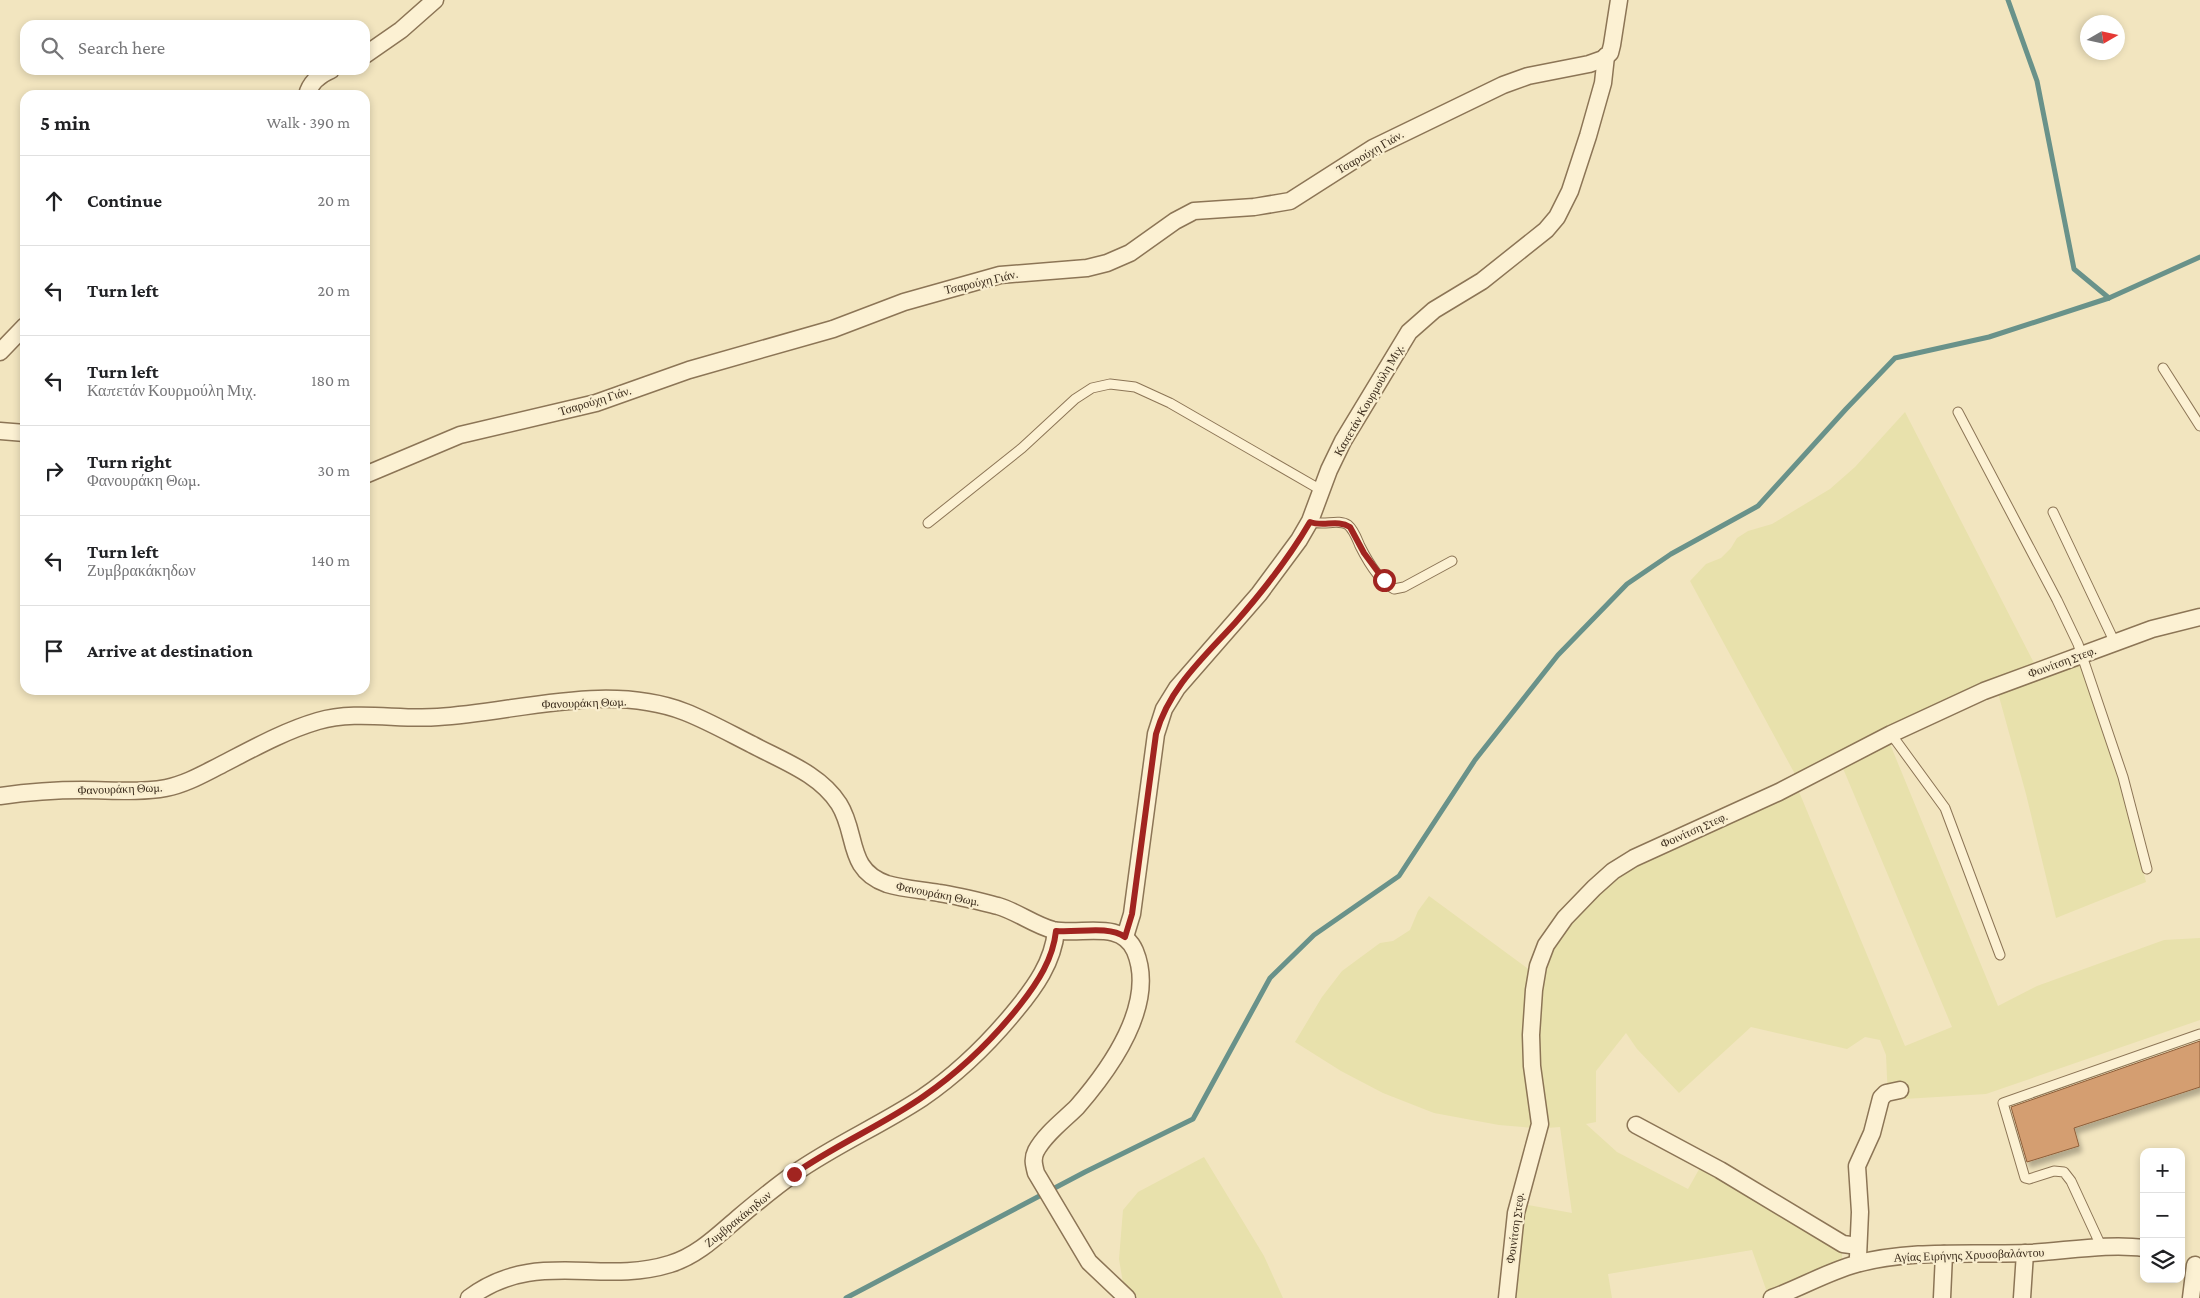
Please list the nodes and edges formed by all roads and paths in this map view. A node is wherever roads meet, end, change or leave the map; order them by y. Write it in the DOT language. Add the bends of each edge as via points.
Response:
graph roads {
  1 [pos="435,0"];
  2 [pos="1619,0"];
  3 [pos="370,52"];
  4 [pos="1606,56"];
  5 [pos="323,75"];
  6 [pos="308,90"];
  7 [pos="20,331"];
  8 [pos="0,352"];
  9 [pos="2164,368"];
  10 [pos="1958,412"];
  11 [pos="2200,426"];
  12 [pos="0,431"];
  13 [pos="20,433"];
  14 [pos="370,473"];
  15 [pos="1321,490"];
  16 [pos="2053,512"];
  17 [pos="1310,522"];
  18 [pos="928,523"];
  19 [pos="1452,561"];
  20 [pos="2200,617"];
  21 [pos="2115,642"];
  22 [pos="2082,656"];
  23 [pos="1891,734"];
  24 [pos="0,796"];
  25 [pos="2147,869"];
  26 [pos="1056,931"];
  27 [pos="1125,937"];
  28 [pos="2000,955"];
  29 [pos="2200,1034"];
  30 [pos="1900,1090"];
  31 [pos="1636,1125"];
  32 [pos="1858,1246"];
  33 [pos="2102,1248"];
  34 [pos="2140,1248"];
  35 [pos="2025,1253"];
  36 [pos="1944,1254"];
  37 [pos="2192,1263"];
  38 [pos="1857,1264"];
  39 [pos="469,1298"];
  40 [pos="1127,1298"];
  41 [pos="1507,1298"];
  42 [pos="1772,1298"];
  43 [pos="1942,1298"];
  44 [pos="2022,1298"];
  45 [pos="2191,1298"];
  1 -- 3 [label="street"];
  2 -- 4 [label="street, Καπετάν Κουρμούλη Μιχ." via="1612,45"];
  4 -- 14 [label="street, Τσαρούχη Γιάν." via="1589,64 1503,84 1374,148 1290,201 1194,211 1130,253 1107,264 1000,275 904,302 833,329 689,370 596,403 460,434"];
  4 -- 15 [label="street, Καπετάν Κουρμούλη Μιχ." via="1603,83 1588,136 1570,191 1557,217 1546,230 1487,277 1428,315 1409,332 1350,427"];
  5 -- 6 [label="street"];
  7 -- 8 [label="street"];
  9 -- 11 [label="lane"];
  10 -- 22 [label="lane" via="2057,600"];
  12 -- 13 [label="street"];
  15 -- 17 [label="street, Καπετάν Κουρμούλη Μιχ."];
  15 -- 18 [label="lane" via="1170,403 1135,387 1110,384 1092,388 1075,399 1022,448"];
  16 -- 21 [label="lane"];
  17 -- 19 [label="lane" via="1340,522 1350,527 1367,557 1394,589 1404,587"];
  17 -- 27 [label="street, Καπετάν Κουρμούλη Μιχ." via="1289,556 1237,621 1185,678 1164,709 1156,734 1133,906"];
  20 -- 21 [label="street, Φοινίτση Στεφ."];
  21 -- 22 [label="street, Φοινίτση Στεφ."];
  22 -- 23 [label="street, Φοινίτση Στεφ." via="1984,691"];
  22 -- 25 [label="lane" via="2123,777"];
  23 -- 28 [label="lane" via="1945,808"];
  23 -- 41 [label="street, Φοινίτση Στεφ." via="1779,792 1634,858 1594,888 1556,929 1543,952 1534,990 1532,1066 1540,1124 1516,1213"];
  24 -- 26 [label="street, Φανουράκη Θωμ." via="43,791 147,790 174,786 193,780 292,730 327,718 442,717 573,701 646,702 698,717 814,778 840,806 857,859 873,878 898,887 941,893 1007,909"];
  26 -- 27 [label="street, Φανουράκη Θωμ." via="1106,931"];
  26 -- 39 [label="street, Ζυμβρακάκηδων" via="1050,957 1029,994 962,1066 913,1104 799,1170 693,1254 670,1264 640,1269 558,1269 521,1273 494,1282"];
  27 -- 40 [label="street" via="1140,968 1139,998 1133,1021 1091,1090 1036,1151 1034,1163 1036,1173 1088,1262"];
  29 -- 33 [label="lane" via="2004,1103 2025,1178 2054,1171 2064,1172"];
  30 -- 32 [label="street" via="1886,1093 1881,1098 1872,1133 1857,1166"];
  31 -- 32 [label="street" via="1720,1170 1843,1244"];
  32 -- 38 [label="street"];
  33 -- 34 [label="street, Αγίας Ειρήνης Χρυσοβαλάντου"];
  33 -- 35 [label="street, Αγίας Ειρήνης Χρυσοβαλάντου"];
  35 -- 36 [label="street, Αγίας Ειρήνης Χρυσοβαλάντου"];
  35 -- 44 [label="street"];
  36 -- 38 [label="street, Αγίας Ειρήνης Χρυσοβαλάντου"];
  36 -- 43 [label="street"];
  37 -- 45 [label="street"];
  38 -- 42 [label="street, Αγίας Ειρήνης Χρυσοβαλάντου"];
}
